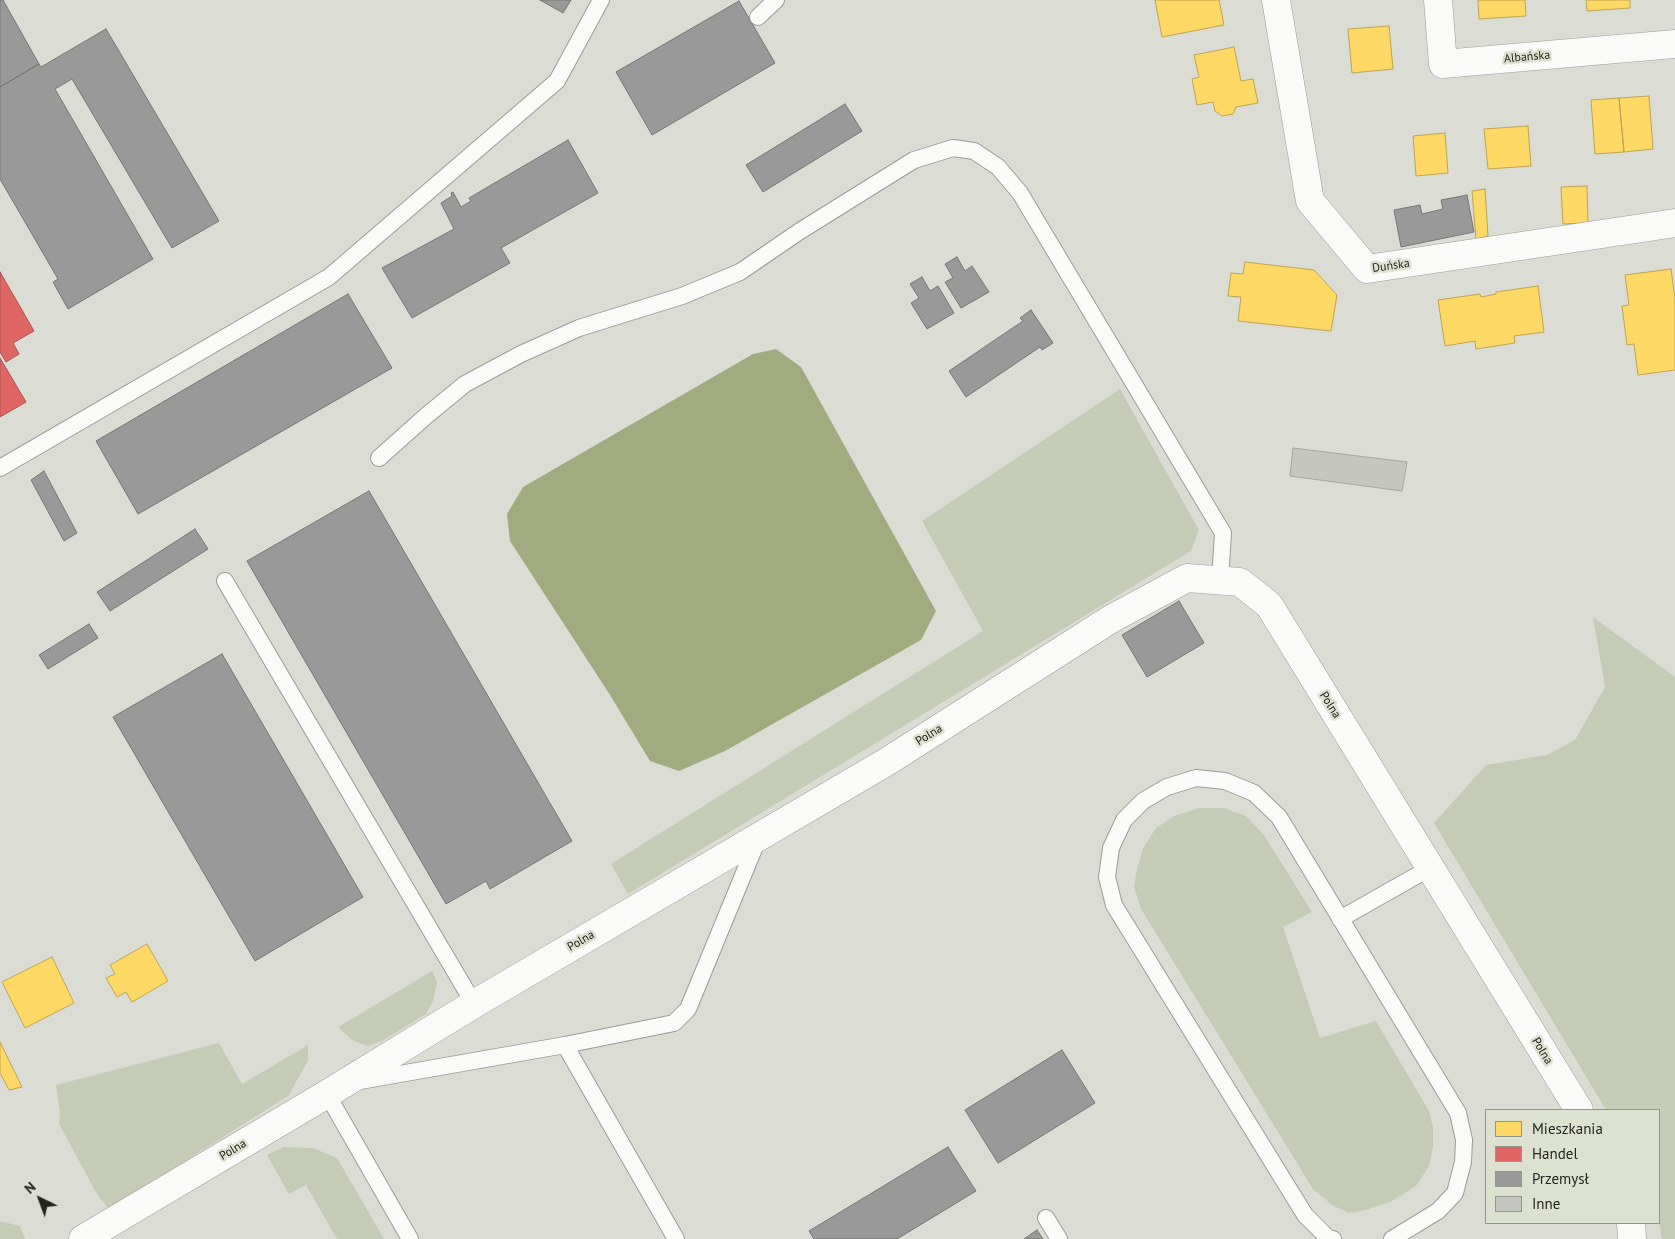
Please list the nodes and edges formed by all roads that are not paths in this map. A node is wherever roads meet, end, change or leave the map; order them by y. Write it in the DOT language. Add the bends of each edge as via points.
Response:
graph roads {
  1 [pos="601,0"];
  2 [pos="776,0"];
  3 [pos="1276,0"];
  4 [pos="1438,0"];
  5 [pos="758,18"];
  6 [pos="1675,44"];
  7 [pos="1675,223"];
  8 [pos="378,458"];
  9 [pos="0,468"];
  10 [pos="1220,580"];
  11 [pos="225,582"];
  12 [pos="759,837"];
  13 [pos="1430,868"];
  14 [pos="1340,919"];
  15 [pos="474,1004"];
  16 [pos="565,1045"];
  17 [pos="335,1089"];
  18 [pos="1577,1109"];
  19 [pos="1046,1218"];
  20 [pos="1631,1224"];
  21 [pos="83,1239"];
  22 [pos="410,1239"];
  23 [pos="676,1239"];
  24 [pos="1059,1239"];
  25 [pos="1333,1239"];
  26 [pos="1392,1239"];
  27 [pos="1632,1239"];
  1 -- 9 [label="lane" via="557,81 329,277"];
  2 -- 5 [label="lane"];
  3 -- 7 [label="street, Duńska" via="1310,201 1367,269"];
  4 -- 6 [label="street, Albańska" via="1443,64"];
  8 -- 10 [label="lane" via="465,384 521,354 578,328 682,296 740,272 914,160 953,148 974,151 998,167 1020,193 1222,533"];
  10 -- 12 [label="street, Polna" via="1187,578 1111,619 888,761"];
  10 -- 13 [label="street, Polna" via="1240,582 1269,605"];
  11 -- 15 [label="lane"];
  12 -- 15 [label="street, Polna"];
  12 -- 16 [label="lane" via="688,1009 674,1023"];
  13 -- 14 [label="lane"];
  13 -- 18 [label="street, Polna"];
  14 -- 25 [label="lane" via="1279,817 1254,793 1225,781 1196,778 1167,787 1143,801 1124,820 1111,848 1107,877 1114,905 1305,1215"];
  14 -- 26 [label="lane" via="1458,1113 1464,1140 1463,1162 1455,1193 1438,1211"];
  15 -- 17 [label="street, Polna"];
  16 -- 17 [label="lane"];
  16 -- 23 [label="lane"];
  17 -- 21 [label="street, Polna"];
  17 -- 22 [label="lane"];
  19 -- 24 [label="lane"];
  20 -- 27 [label="street"];
}
